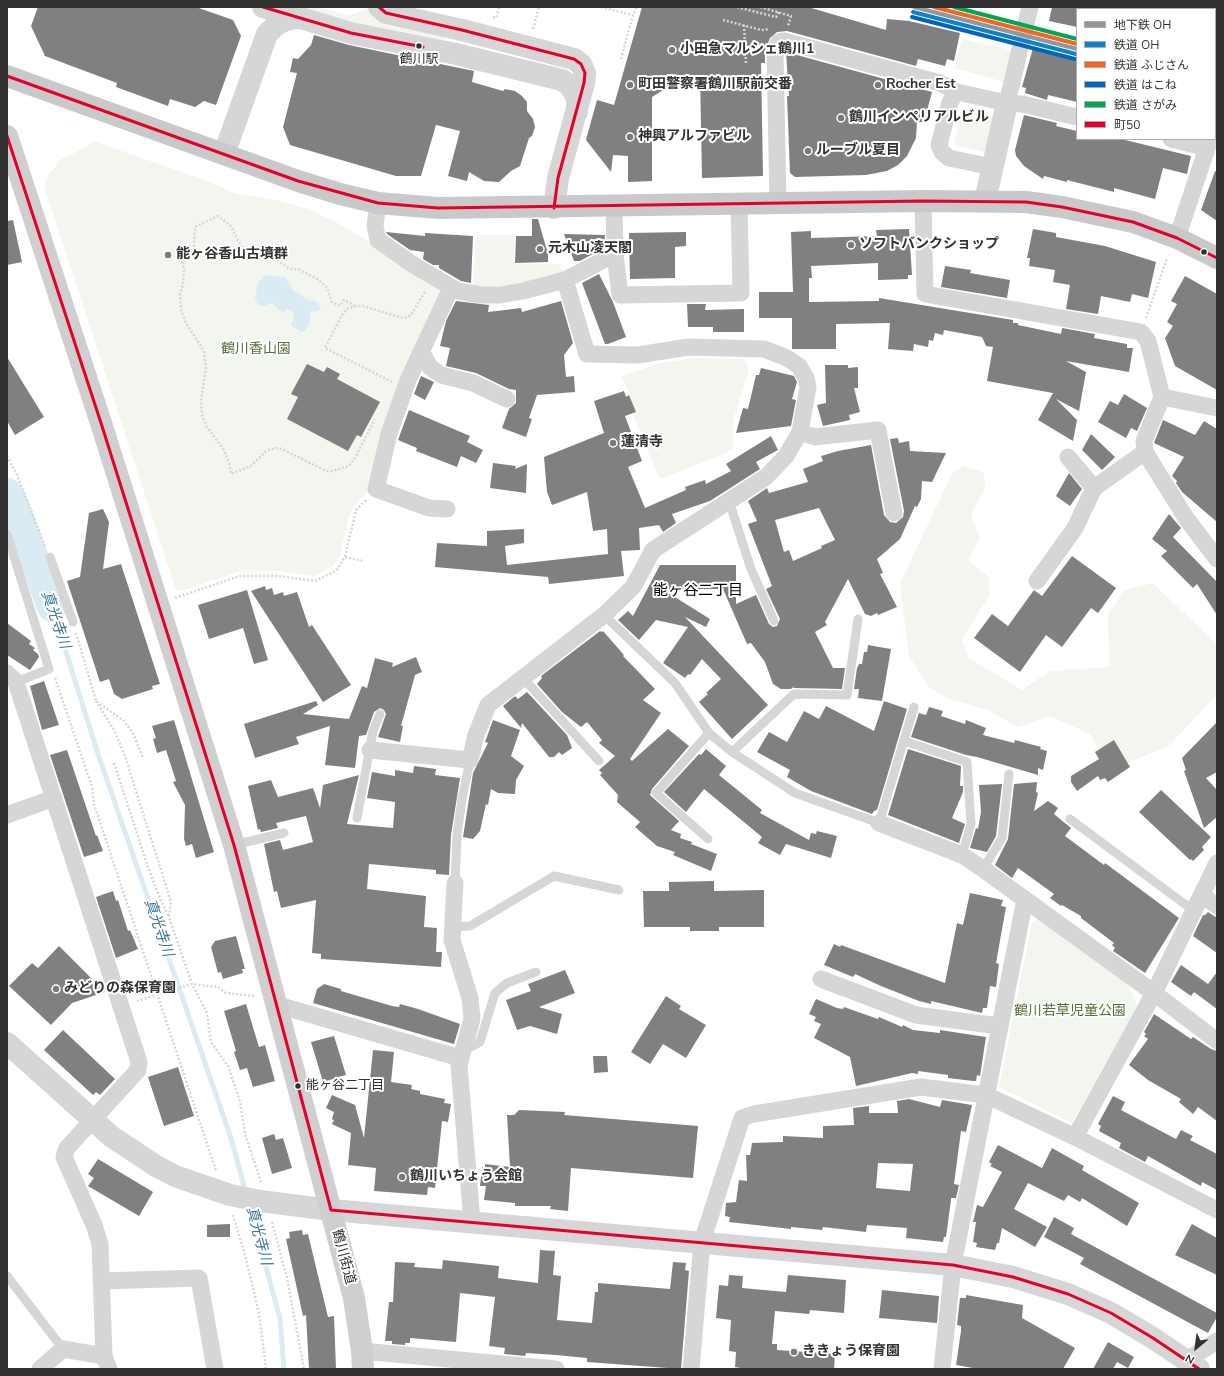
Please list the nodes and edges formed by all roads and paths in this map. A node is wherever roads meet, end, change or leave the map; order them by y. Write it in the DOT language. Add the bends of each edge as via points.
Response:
graph roads {
  1 [pos="254,7"];
  2 [pos="263,7"];
  3 [pos="379,7"];
  4 [pos="499,7"];
  5 [pos="539,7"];
  6 [pos="602,7"];
  7 [pos="637,7"];
  8 [pos="737,7"];
  9 [pos="760,7"];
  10 [pos="1030,7"];
  11 [pos="779,12"];
  12 [pos="633,15"];
  13 [pos="298,18"];
  14 [pos="496,18"];
  15 [pos="723,20"];
  16 [pos="790,20"];
  17 [pos="744,25"];
  18 [pos="773,30"];
  19 [pos="267,34"];
  20 [pos="532,36"];
  21 [pos="621,59"];
  22 [pos="746,64"];
  23 [pos="7,76"];
  24 [pos="957,92"];
  25 [pos="1007,103"];
  26 [pos="577,112"];
  27 [pos="1076,117"];
  28 [pos="7,136"];
  29 [pos="1180,140"];
  30 [pos="1208,143"];
  31 [pos="224,154"];
  32 [pos="992,167"];
  33 [pos="923,201"];
  34 [pos="985,201"];
  35 [pos="378,203"];
  36 [pos="738,204"];
  37 [pos="778,204"];
  38 [pos="614,207"];
  39 [pos="554,208"];
  40 [pos="1177,238"];
  41 [pos="615,254"];
  42 [pos="1167,258"];
  43 [pos="1217,258"];
  44 [pos="433,277"];
  45 [pos="565,280"];
  46 [pos="451,288"];
  47 [pos="355,306"];
  48 [pos="1141,332"];
  49 [pos="422,353"];
  50 [pos="391,387"];
  51 [pos="1162,397"];
  52 [pos="507,399"];
  53 [pos="1217,408"];
  54 [pos="376,418"];
  55 [pos="800,432"];
  56 [pos="1145,452"];
  57 [pos="7,456"];
  58 [pos="1068,457"];
  59 [pos="1094,488"];
  60 [pos="376,489"];
  61 [pos="729,501"];
  62 [pos="447,509"];
  63 [pos="894,513"];
  64 [pos="7,534"];
  65 [pos="50,557"];
  66 [pos="345,557"];
  67 [pos="1217,559"];
  68 [pos="363,561"];
  69 [pos="1037,581"];
  70 [pos="174,598"];
  71 [pos="604,615"];
  72 [pos="858,619"];
  73 [pos="774,621"];
  74 [pos="73,622"];
  75 [pos="11,677"];
  76 [pos="522,677"];
  77 [pos="55,679"];
  78 [pos="96,701"];
  79 [pos="914,707"];
  80 [pos="380,714"];
  81 [pos="709,732"];
  82 [pos="904,741"];
  83 [pos="370,750"];
  84 [pos="732,752"];
  85 [pos="143,758"];
  86 [pos="470,760"];
  87 [pos="598,761"];
  88 [pos="114,763"];
  89 [pos="1009,774"];
  90 [pos="54,798"];
  91 [pos="7,815"];
  92 [pos="357,818"];
  93 [pos="1070,819"];
  94 [pos="879,823"];
  95 [pos="284,833"];
  96 [pos="708,839"];
  97 [pos="234,845"];
  98 [pos="962,855"];
  99 [pos="1217,863"];
  100 [pos="983,868"];
  101 [pos="455,883"];
  102 [pos="619,890"];
  103 [pos="1202,895"];
  104 [pos="1025,899"];
  105 [pos="1217,906"];
  106 [pos="1194,911"];
  107 [pos="169,917"];
  108 [pos="453,927"];
  109 [pos="536,972"];
  110 [pos="820,979"];
  111 [pos="192,984"];
  112 [pos="1154,993"];
  113 [pos="158,994"];
  114 [pos="278,1005"];
  115 [pos="122,1006"];
  116 [pos="1000,1026"];
  117 [pos="1217,1041"];
  118 [pos="7,1043"];
  119 [pos="461,1055"];
  120 [pos="986,1095"];
  121 [pos="92,1120"];
  122 [pos="1075,1137"];
  123 [pos="217,1176"];
  124 [pos="261,1194"];
  125 [pos="231,1204"];
  126 [pos="331,1210"];
  127 [pos="1217,1210"];
  128 [pos="272,1222"];
  129 [pos="472,1222"];
  130 [pos="702,1242"];
  131 [pos="953,1265"];
  132 [pos="7,1276"];
  133 [pos="101,1281"];
  134 [pos="1217,1341"];
  135 [pos="63,1349"];
  136 [pos="362,1360"];
  137 [pos="106,1362"];
  138 [pos="1193,1364"];
  139 [pos="497,1367"];
  140 [pos="40,1369"];
  141 [pos="215,1369"];
  142 [pos="266,1369"];
  143 [pos="304,1369"];
  144 [pos="556,1369"];
  145 [pos="691,1369"];
  146 [pos="942,1369"];
  1 -- 19 [label="street" via="264,22"];
  2 -- 13 [label="street"];
  3 -- 26 [label="street" via="386,13 574,59 582,64 585,73"];
  4 -- 14 [label="path"];
  5 -- 20 [label="path"];
  6 -- 12 [label="path"];
  7 -- 12 [label="path"];
  8 -- 11 [label="path" via="776,17"];
  9 -- 11 [label="path"];
  10 -- 25 [label="street"];
  11 -- 16 [label="path" via="791,16"];
  12 -- 21 [label="path"];
  13 -- 19 [label="street" via="276,25"];
  13 -- 26 [label="street" via="351,33 456,54 562,80 574,92"];
  15 -- 17 [label="path"];
  17 -- 18 [label="path" via="760,30"];
  17 -- 22 [label="path"];
  19 -- 31 [label="street"];
  23 -- 31 [label="main road"];
  24 -- 25 [label="street"];
  24 -- 32 [label="street" via="950,102 939,145 942,152 949,158"];
  24 -- 37 [label="street" via="940,83 784,41 779,42 775,51"];
  25 -- 27 [label="street"];
  25 -- 32 [label="street"];
  26 -- 39 [label="street" via="558,178"];
  28 -- 97 [label="main road, 鶴川街道"];
  29 -- 30 [label="street"];
  30 -- 40 [label="street"];
  31 -- 35 [label="main road" via="305,183"];
  32 -- 34 [label="street"];
  33 -- 34 [label="main road"];
  33 -- 37 [label="main road"];
  33 -- 48 [label="street" via="925,294"];
  34 -- 40 [label="main road" via="1026,202 1062,207 1133,222"];
  35 -- 39 [label="main road" via="438,208"];
  35 -- 44 [label="street" via="375,226 378,240"];
  36 -- 37 [label="main road"];
  36 -- 38 [label="main road"];
  36 -- 41 [label="street" via="741,293 620,295"];
  38 -- 39 [label="main road"];
  38 -- 41 [label="street"];
  40 -- 43 [label="main road"];
  41 -- 45 [label="street"];
  42 -- 48 [label="path"];
  44 -- 46 [label="street"];
  44 -- 47 [label="path" via="408,318"];
  45 -- 46 [label="street" via="524,291 500,294 482,295"];
  45 -- 55 [label="street" via="587,354 654,354 688,346 764,349 787,358 799,366 808,387"];
  46 -- 49 [label="street"];
  47 -- 50 [label="path" via="347,309 325,348 394,383"];
  47 -- 54 [label="path" via="344,300 340,306 332,302 327,288 319,280 300,270 288,268 267,252 248,250 236,239 228,222 218,216 195,227 194,247 181,258 184,269 184,283 180,295 181,310 186,324 204,351 206,368 201,400 202,415 207,427 224,450 231,474 251,466 266,451 276,448 326,471 332,472 349,466 356,458"];
  48 -- 51 [label="street" via="1148,341"];
  49 -- 52 [label="street" via="430,367 441,375 473,383"];
  49 -- 60 [label="street" via="408,380 389,434"];
  51 -- 53 [label="street"];
  51 -- 56 [label="street" via="1144,441"];
  55 -- 61 [label="street" via="786,456 766,477"];
  55 -- 63 [label="street" via="815,437 878,430"];
  56 -- 59 [label="street"];
  56 -- 67 [label="street" via="1186,518"];
  57 -- 65 [label="path"];
  58 -- 59 [label="street"];
  59 -- 69 [label="street" via="1075,528"];
  60 -- 62 [label="street" via="429,508"];
  60 -- 66 [label="path" via="356,510"];
  61 -- 71 [label="street" via="653,550 633,587"];
  61 -- 73 [label="lane" via="751,569"];
  64 -- 75 [label="lane" via="49,670"];
  65 -- 74 [label="lane"];
  66 -- 68 [label="path"];
  66 -- 70 [label="path" via="336,571 315,580 240,576"];
  71 -- 76 [label="street"];
  71 -- 81 [label="lane" via="675,683"];
  72 -- 84 [label="lane" via="847,696 794,694"];
  74 -- 78 [label="path"];
  75 -- 90 [label="street"];
  76 -- 86 [label="street" via="488,704"];
  76 -- 87 [label="lane"];
  77 -- 113 [label="path"];
  78 -- 85 [label="path" via="124,721 133,733"];
  78 -- 107 [label="path" via="114,730 125,756 171,902"];
  79 -- 82 [label="lane"];
  80 -- 83 [label="lane" via="373,731"];
  81 -- 84 [label="lane"];
  81 -- 96 [label="lane" via="656,794"];
  82 -- 94 [label="lane"];
  82 -- 98 [label="lane" via="967,762 971,824"];
  83 -- 86 [label="street"];
  83 -- 92 [label="lane"];
  84 -- 94 [label="lane" via="795,793"];
  86 -- 101 [label="lane" via="460,814"];
  88 -- 107 [label="path" via="148,867"];
  89 -- 100 [label="lane" via="1002,838"];
  90 -- 91 [label="street"];
  90 -- 115 [label="street"];
  93 -- 106 [label="lane"];
  94 -- 98 [label="street"];
  95 -- 97 [label="lane"];
  97 -- 114 [label="main road, 鶴川街道"];
  98 -- 100 [label="street"];
  99 -- 103 [label="street"];
  100 -- 104 [label="street"];
  101 -- 108 [label="street"];
  102 -- 108 [label="lane" via="554,876 470,926"];
  103 -- 105 [label="street"];
  103 -- 106 [label="street"];
  104 -- 112 [label="street"];
  104 -- 116 [label="street"];
  106 -- 112 [label="street"];
  107 -- 111 [label="path"];
  108 -- 119 [label="street" via="452,940 470,998 472,1020"];
  109 -- 119 [label="lane" via="506,983 495,993 480,1042"];
  110 -- 116 [label="street" via="916,1015"];
  111 -- 113 [label="path"];
  111 -- 114 [label="path" via="218,987 226,993 254,995"];
  111 -- 124 [label="path" via="207,1013 214,1047 228,1066 240,1101 245,1134"];
  112 -- 117 [label="street"];
  112 -- 122 [label="street"];
  113 -- 115 [label="path"];
  113 -- 123 [label="path"];
  114 -- 119 [label="street"];
  114 -- 126 [label="main road, 鶴川街道"];
  115 -- 121 [label="street" via="139,1062 138,1070"];
  116 -- 120 [label="street"];
  118 -- 121 [label="street"];
  119 -- 129 [label="street"];
  120 -- 122 [label="street"];
  120 -- 130 [label="street" via="921,1087 742,1118"];
  120 -- 131 [label="street"];
  121 -- 125 [label="street" via="156,1166"];
  121 -- 133 [label="street" via="67,1148 64,1157 100,1244"];
  122 -- 127 [label="street"];
  124 -- 125 [label="street"];
  124 -- 126 [label="street"];
  125 -- 142 [label="path" via="259,1313"];
  126 -- 129 [label="street"];
  126 -- 136 [label="main road, 鶴川街道" via="354,1298"];
  128 -- 143 [label="path" via="287,1278"];
  129 -- 130 [label="street"];
  130 -- 131 [label="street"];
  130 -- 145 [label="street"];
  131 -- 138 [label="street" via="1013,1277 1068,1294 1111,1314"];
  131 -- 146 [label="street"];
  132 -- 135 [label="lane"];
  133 -- 137 [label="street"];
  133 -- 141 [label="street" via="199,1278"];
  134 -- 138 [label="street"];
  135 -- 137 [label="street"];
  135 -- 140 [label="street"];
  136 -- 139 [label="street"];
  139 -- 144 [label="street"];
}
